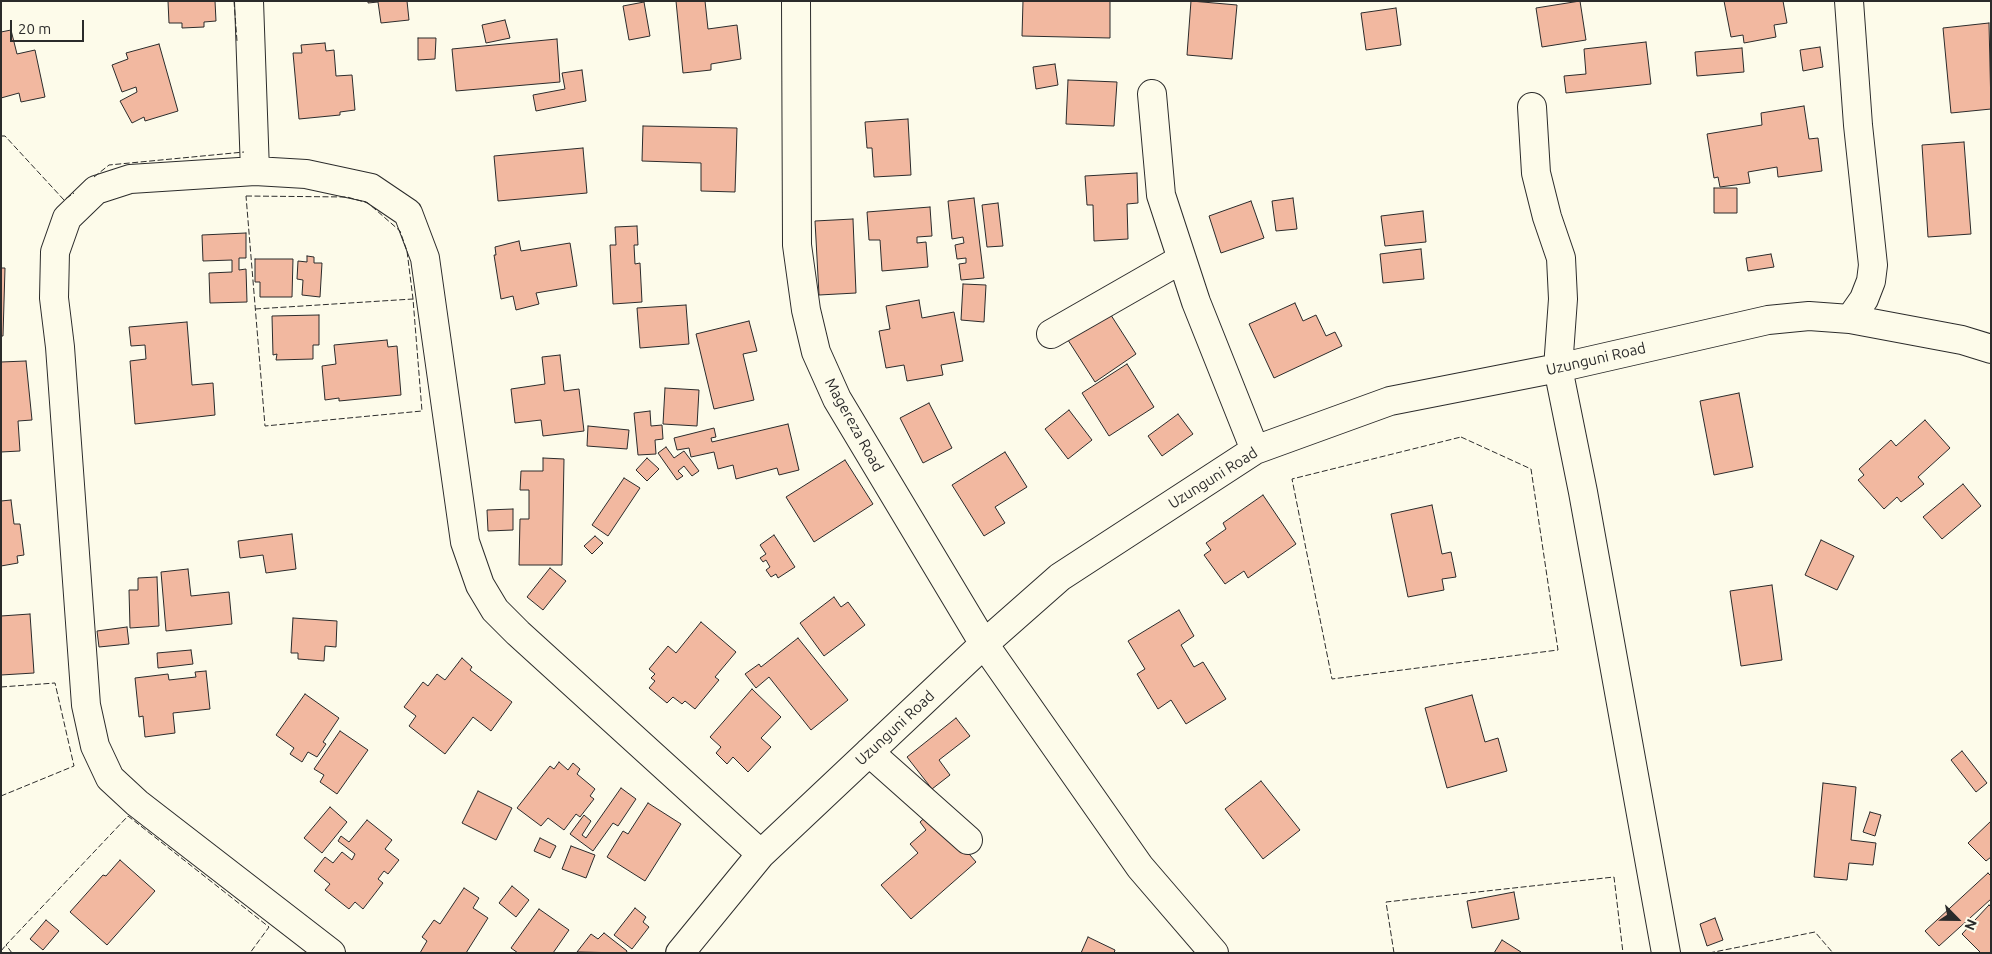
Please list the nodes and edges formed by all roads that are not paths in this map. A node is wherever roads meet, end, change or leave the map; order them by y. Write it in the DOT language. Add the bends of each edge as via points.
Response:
graph roads {
  1 [pos="249,1"];
  2 [pos="796,1"];
  3 [pos="1849,1"];
  4 [pos="1152,94"];
  5 [pos="1532,107"];
  6 [pos="254,171"];
  7 [pos="1182,259"];
  8 [pos="1850,319"];
  9 [pos="1051,334"];
  10 [pos="1991,349"];
  11 [pos="1558,368"];
  12 [pos="1255,450"];
  13 [pos="984,644"];
  14 [pos="869,752"];
  15 [pos="968,840"];
  16 [pos="761,854"];
  17 [pos="331,953"];
  18 [pos="680,953"];
  19 [pos="1214,953"];
  20 [pos="1666,953"];
  1 -- 6 [label="street"];
  2 -- 13 [label="street, Magereza Road" via="797,245 806,310 816,352 836,398"];
  3 -- 8 [label="street" via="1873,264 1864,299"];
  4 -- 7 [label="street" via="1161,195"];
  5 -- 11 [label="street" via="1536,174 1561,258 1563,299"];
  6 -- 16 [label="street" via="306,174 372,188 408,213 425,258 465,542 480,585 495,610 518,633"];
  6 -- 17 [label="street" via="130,179 96,190 67,218 55,252 54,298 86,705 95,746 110,778 137,803"];
  7 -- 9 [label="street"];
  7 -- 12 [label="street"];
  8 -- 10 [label="street, Uzunguni Road" via="1962,340"];
  8 -- 11 [label="street, Uzunguni Road" via="1809,316 1768,320"];
  11 -- 12 [label="street, Uzunguni Road" via="1390,401"];
  11 -- 20 [label="street"];
  12 -- 13 [label="street, Uzunguni Road" via="1060,577"];
  13 -- 14 [label="street, Uzunguni Road"];
  13 -- 19 [label="street, Magereza Road" via="1140,867"];
  14 -- 15 [label="street"];
  14 -- 16 [label="street, Uzunguni Road"];
  16 -- 18 [label="street, Uzunguni Road"];
}
